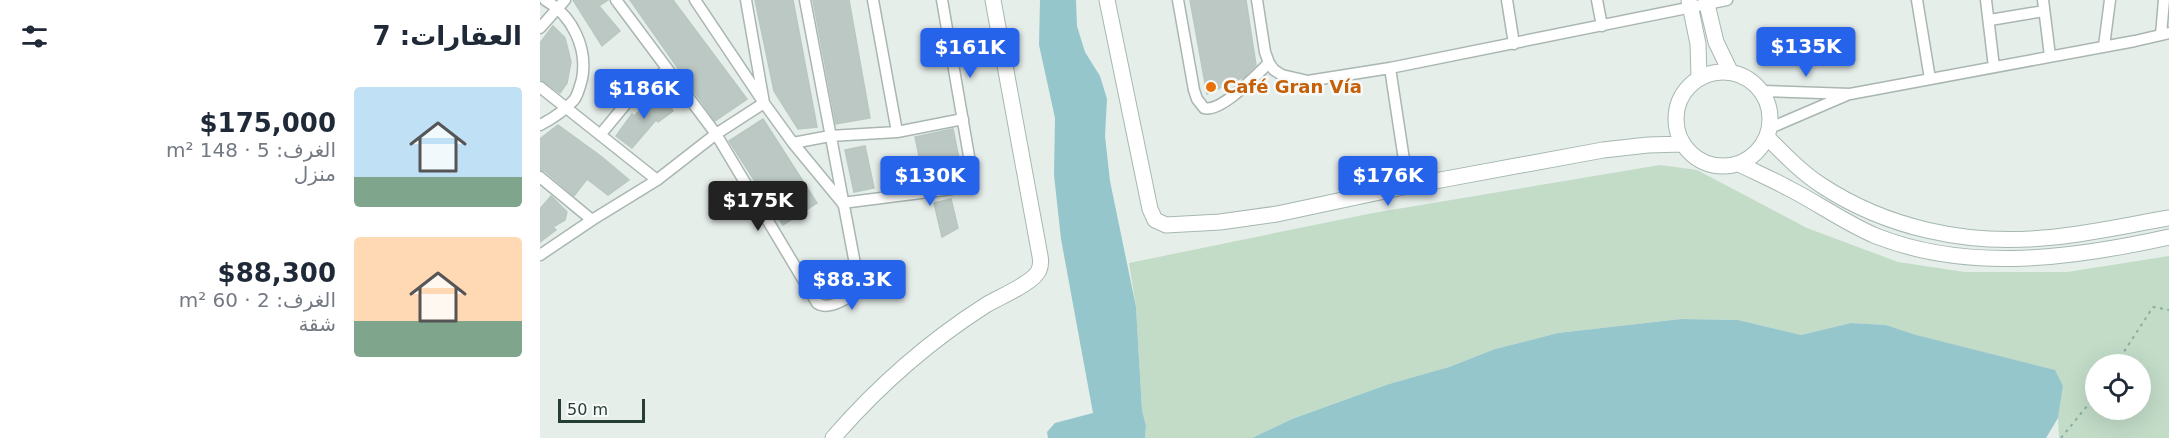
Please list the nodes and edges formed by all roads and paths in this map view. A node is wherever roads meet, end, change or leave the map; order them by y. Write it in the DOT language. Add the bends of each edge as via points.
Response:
graph roads {
  1 [pos="545,0"];
  2 [pos="616,0"];
  3 [pos="695,0"];
  4 [pos="746,0"];
  5 [pos="805,0"];
  6 [pos="873,0"];
  7 [pos="942,0"];
  8 [pos="993,0"];
  9 [pos="1107,0"];
  10 [pos="1178,0"];
  11 [pos="1257,0"];
  12 [pos="1507,0"];
  13 [pos="1597,0"];
  14 [pos="1727,0"];
  15 [pos="1930,0"];
  16 [pos="1986,0"];
  17 [pos="2110,0"];
  18 [pos="2164,0"];
  19 [pos="1917,1"];
  20 [pos="1707,2"];
  21 [pos="562,4"];
  22 [pos="1690,4"];
  23 [pos="2043,5"];
  24 [pos="1990,20"];
  25 [pos="1602,26"];
  26 [pos="540,28"];
  27 [pos="2165,34"];
  28 [pos="1514,44"];
  29 [pos="2104,46"];
  30 [pos="2050,56"];
  31 [pos="1269,63"];
  32 [pos="1994,67"];
  33 [pos="1390,68"];
  34 [pos="666,69"];
  35 [pos="1730,71"];
  36 [pos="1699,77"];
  37 [pos="1930,79"];
  38 [pos="540,87"];
  39 [pos="1762,91"];
  40 [pos="1850,94"];
  41 [pos="764,103"];
  42 [pos="566,106"];
  43 [pos="963,119"];
  44 [pos="540,125"];
  45 [pos="897,132"];
  46 [pos="1768,132"];
  47 [pos="716,134"];
  48 [pos="600,135"];
  49 [pos="830,136"];
  50 [pos="793,143"];
  51 [pos="1683,144"];
  52 [pos="1739,164"];
  53 [pos="540,177"];
  54 [pos="657,180"];
  55 [pos="1408,186"];
  56 [pos="842,203"];
  57 [pos="2169,218"];
  58 [pos="592,220"];
  59 [pos="2169,237"];
  60 [pos="540,255"];
  61 [pos="2169,310"];
  62 [pos="2122,354"];
  63 [pos="2085,409"];
  64 [pos="833,438"];
  65 [pos="2061,438"];
  1 -- 21 [label="street"];
  2 -- 34 [label="street"];
  3 -- 41 [label="street"];
  4 -- 41 [label="street"];
  5 -- 49 [label="street"];
  6 -- 45 [label="street"];
  7 -- 43 [label="street"];
  8 -- 64 [label="main road" via="1041,263 1035,276 931,344 878,390"];
  9 -- 55 [label="main road" via="1144,183 1152,215 1160,223 1172,226 1267,216"];
  10 -- 31 [label="street" via="1194,90 1204,108 1223,104"];
  11 -- 31 [label="street"];
  12 -- 28 [label="street"];
  13 -- 25 [label="street"];
  14 -- 20 [label="street"];
  15 -- 19 [label="street"];
  16 -- 24 [label="street"];
  17 -- 29 [label="street"];
  18 -- 27 [label="street"];
  19 -- 37 [label="street"];
  20 -- 22 [label="street"];
  20 -- 35 [label="main road" via="1716,42"];
  21 -- 26 [label="street"];
  21 -- 42 [label="street" via="583,58 580,86 574,100"];
  22 -- 25 [label="street"];
  22 -- 36 [label="main road" via="1700,58"];
  23 -- 24 [label="street"];
  23 -- 30 [label="street"];
  24 -- 32 [label="street"];
  25 -- 28 [label="street"];
  27 -- 29 [label="street"];
  28 -- 33 [label="street"];
  29 -- 30 [label="street"];
  30 -- 32 [label="street"];
  31 -- 33 [label="street" via="1282,75 1308,81"];
  32 -- 37 [label="street"];
  33 -- 55 [label="street"];
  34 -- 47 [label="street"];
  34 -- 48 [label="street" via="629,100"];
  35 -- 36 [label="main road"];
  35 -- 39 [label="main road" via="1753,81"];
  36 -- 51 [label="main road" via="1677,106 1676,127"];
  37 -- 40 [label="street"];
  38 -- 42 [label="street"];
  39 -- 40 [label="street"];
  39 -- 46 [label="main road" via="1770,108"];
  40 -- 46 [label="street"];
  41 -- 47 [label="street"];
  41 -- 50 [label="street"];
  42 -- 44 [label="street"];
  42 -- 48 [label="street"];
  43 -- 45 [label="street"];
  43 -- 56 [label="street" via="971,170 968,184"];
  45 -- 49 [label="street"];
  46 -- 52 [label="main road" via="1760,148"];
  46 -- 57 [label="main road" via="1804,172 1845,199 1887,218 1942,234 1977,239 2045,238"];
  47 -- 54 [label="street"];
  47 -- 56 [label="street" via="822,306 855,294 859,288"];
  48 -- 54 [label="street"];
  49 -- 50 [label="street"];
  49 -- 56 [label="street"];
  50 -- 56 [label="street"];
  51 -- 52 [label="main road" via="1703,162"];
  51 -- 55 [label="main road" via="1618,148"];
  52 -- 59 [label="main road" via="1855,226 1902,245 1949,255 2031,258"];
  53 -- 58 [label="street"];
  54 -- 58 [label="street"];
  58 -- 60 [label="street"];
  61 -- 62 [label="path" via="2153,307"];
  63 -- 65 [label="path"];
}
